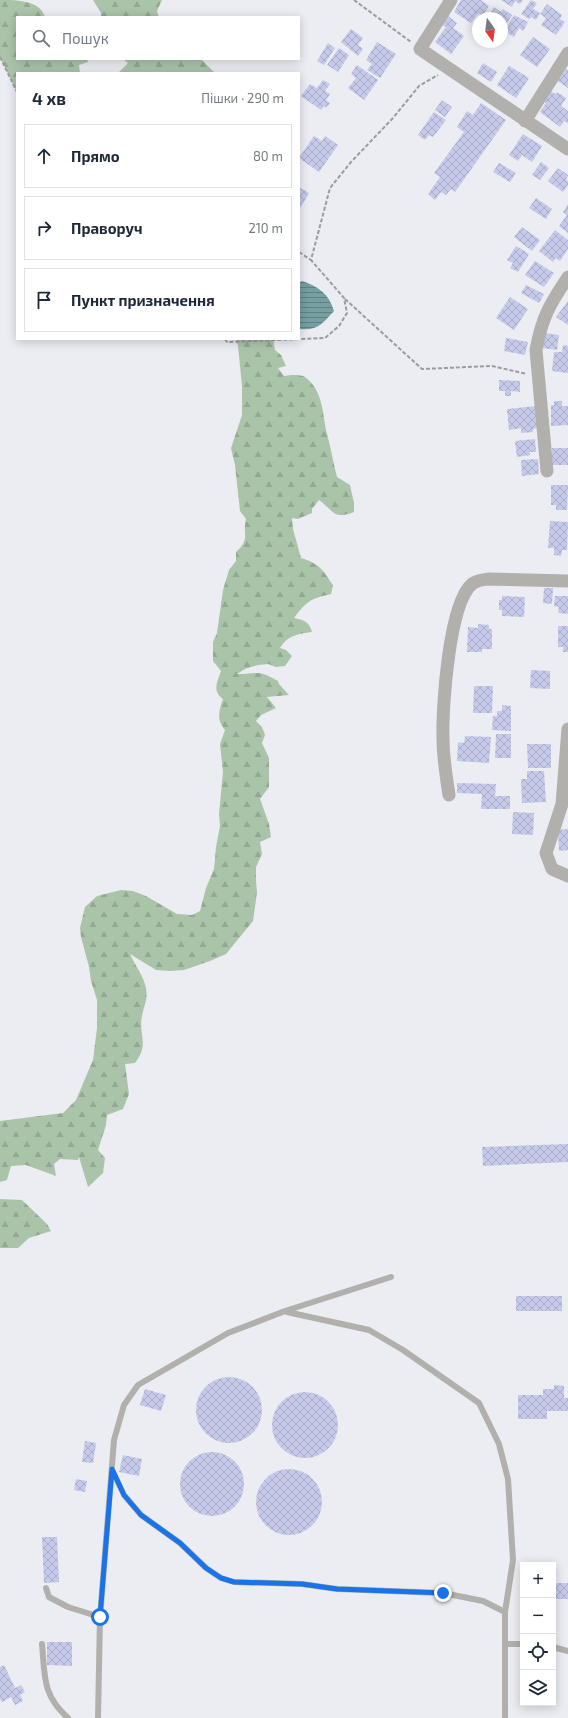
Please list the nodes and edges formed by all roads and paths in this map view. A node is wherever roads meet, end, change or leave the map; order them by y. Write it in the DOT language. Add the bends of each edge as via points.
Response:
graph roads {
  1 [pos="354,0"];
  2 [pos="451,0"];
  3 [pos="420,49"];
  4 [pos="568,53"];
  5 [pos="0,57"];
  6 [pos="449,69"];
  7 [pos="16,90"];
  8 [pos="525,121"];
  9 [pos="568,149"];
  10 [pos="300,253"];
  11 [pos="311,260"];
  12 [pos="568,277"];
  13 [pos="344,298"];
  14 [pos="300,339"];
  15 [pos="226,340"];
  16 [pos="276,340"];
  17 [pos="538,376"];
  18 [pos="547,470"];
  19 [pos="568,581"];
  20 [pos="568,729"];
  21 [pos="449,795"];
  22 [pos="568,876"];
  23 [pos="391,1277"];
  24 [pos="285,1311"];
  25 [pos="112,1469"];
  26 [pos="46,1588"];
  27 [pos="505,1612"];
  28 [pos="100,1617"];
  29 [pos="42,1644"];
  30 [pos="506,1644"];
  31 [pos="520,1644"];
  32 [pos="556,1649"];
  33 [pos="568,1651"];
  34 [pos="68,1718"];
  35 [pos="98,1718"];
  36 [pos="505,1718"];
  1 -- 3 [label="path"];
  2 -- 3 [label="street"];
  3 -- 6 [label="street"];
  4 -- 8 [label="street"];
  5 -- 7 [label="path"];
  6 -- 8 [label="street"];
  6 -- 11 [label="path" via="419,86 330,188"];
  8 -- 9 [label="street"];
  10 -- 11 [label="path"];
  11 -- 13 [label="path"];
  12 -- 17 [label="street" via="548,308 539,330 536,350"];
  13 -- 14 [label="path" via="347,313 339,326 325,338"];
  13 -- 17 [label="path" via="422,369 492,366"];
  15 -- 16 [label="path"];
  17 -- 18 [label="street"];
  19 -- 21 [label="street" via="489,579 471,585 461,598 450,645 445,692 444,762"];
  20 -- 22 [label="street" via="562,804 546,853 552,870"];
  23 -- 24 [label="lane"];
  24 -- 25 [label="lane" via="228,1333 138,1385 124,1405 114,1440"];
  24 -- 27 [label="lane" via="369,1330 409,1354 479,1403 500,1444 508,1479 513,1560"];
  25 -- 27 [label="lane" via="124,1495 141,1515 180,1543 206,1568 221,1578 234,1582 302,1584 337,1589 443,1593 484,1601"];
  25 -- 28 [label="lane"];
  26 -- 28 [label="lane" via="49,1597 68,1607"];
  27 -- 30 [label="lane"];
  28 -- 35 [label="lane"];
  29 -- 34 [label="lane" via="46,1686 59,1710"];
  30 -- 31 [label="lane"];
  30 -- 36 [label="lane"];
  32 -- 33 [label="lane"];
}
